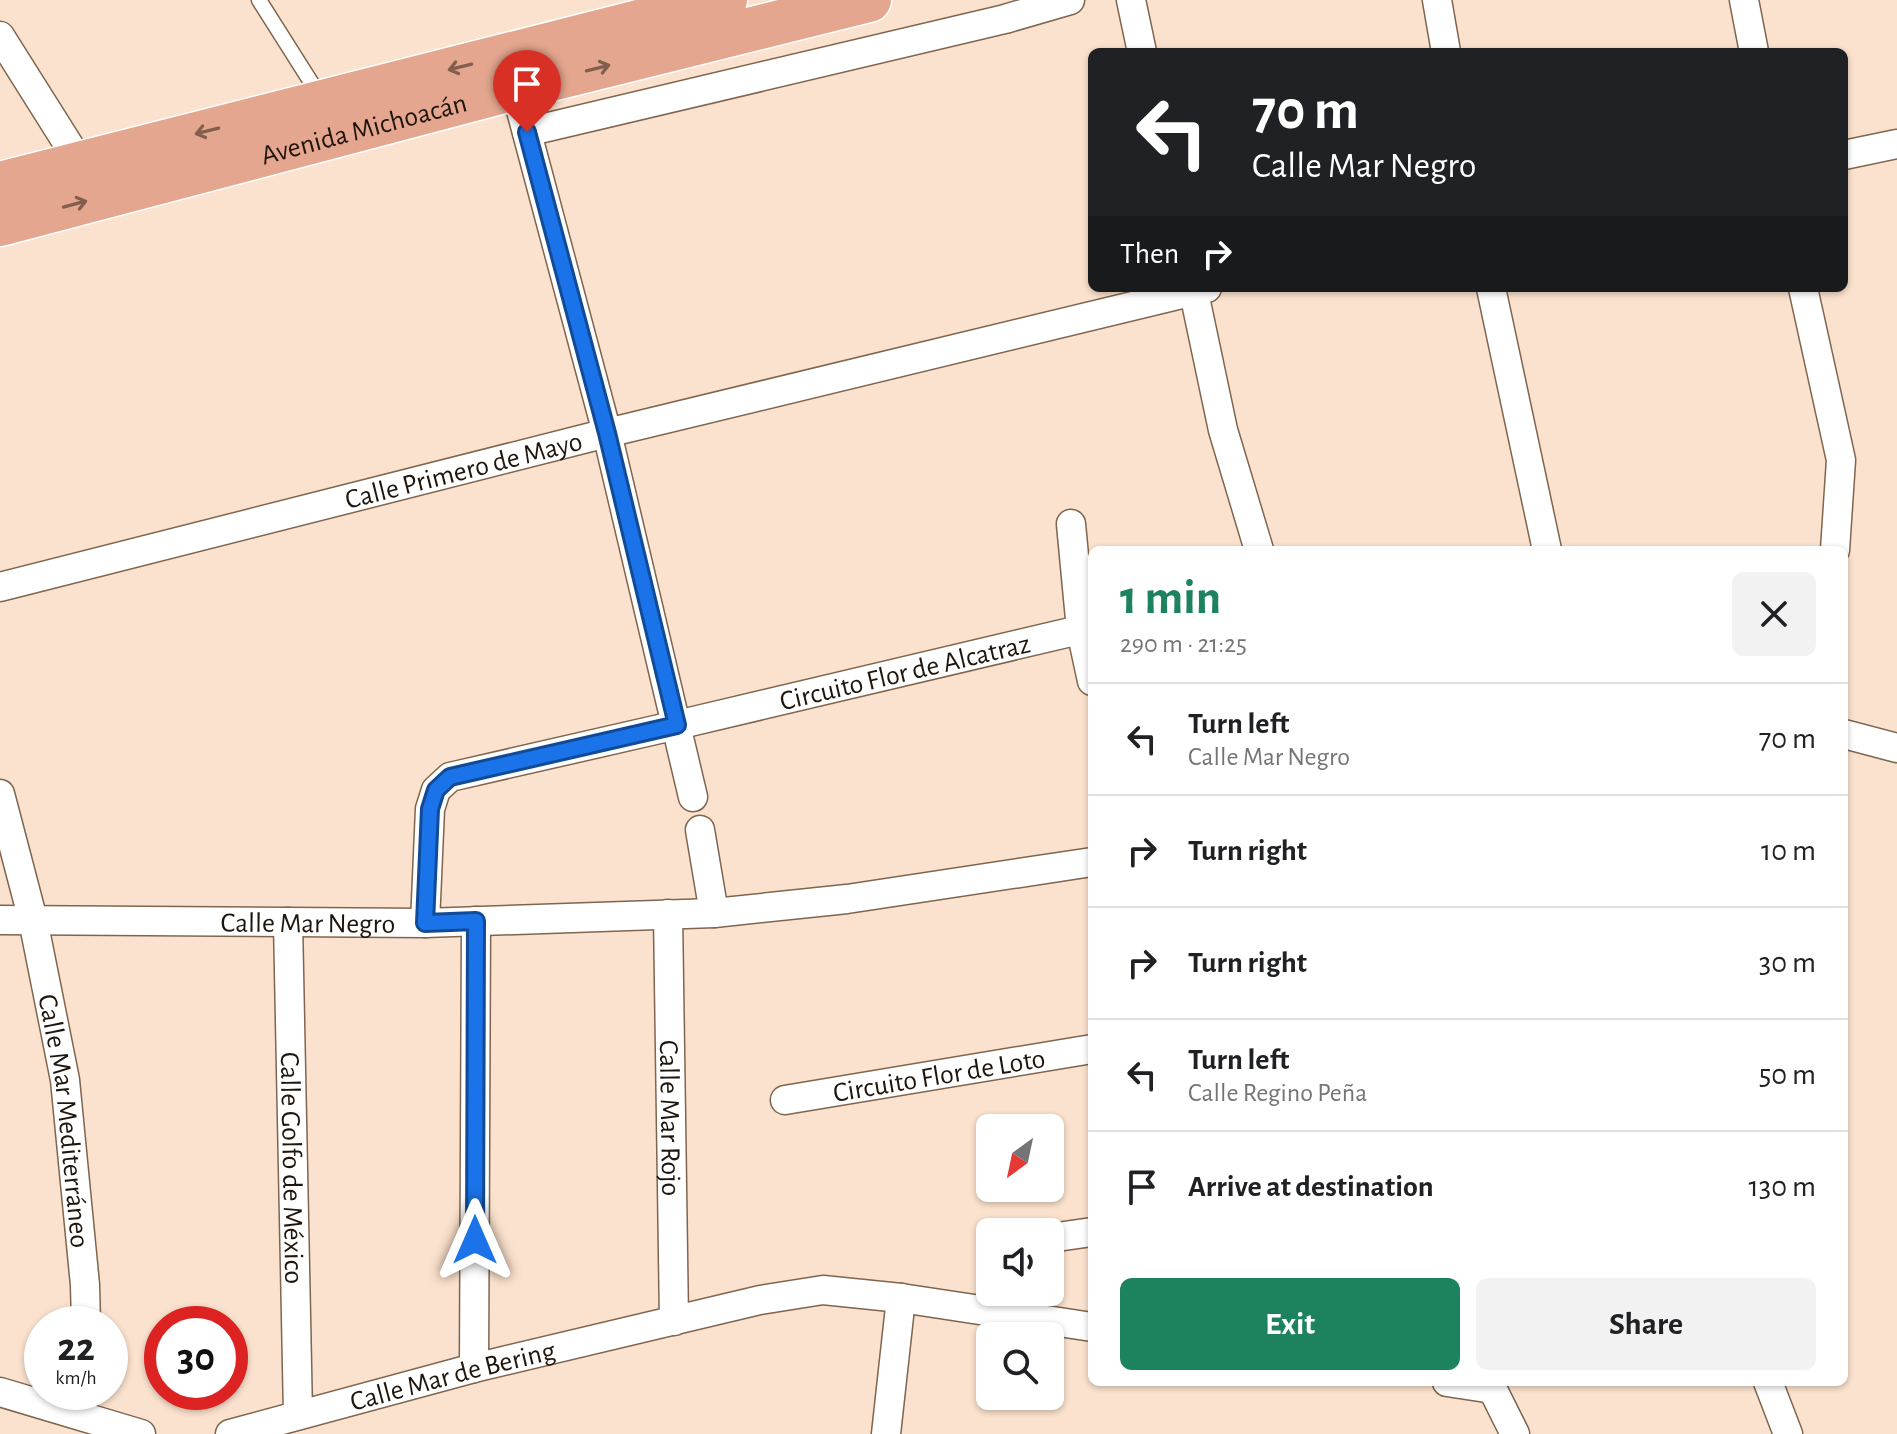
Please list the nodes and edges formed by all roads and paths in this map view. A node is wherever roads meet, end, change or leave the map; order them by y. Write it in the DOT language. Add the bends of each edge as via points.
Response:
graph roads {
  1 [pos="259,0"];
  2 [pos="725,0"];
  3 [pos="869,0"];
  4 [pos="1070,0"];
  5 [pos="1131,0"];
  6 [pos="1437,0"];
  7 [pos="1744,0"];
  8 [pos="0,36"];
  9 [pos="1141,48"];
  10 [pos="1445,48"];
  11 [pos="1753,48"];
  12 [pos="515,88"];
  13 [pos="324,102"];
  14 [pos="527,132"];
  15 [pos="1897,144"];
  16 [pos="1848,154"];
  17 [pos="80,163"];
  18 [pos="0,184"];
  19 [pos="0,224"];
  20 [pos="1186,292"];
  21 [pos="1199,292"];
  22 [pos="1492,292"];
  23 [pos="1804,292"];
  24 [pos="607,433"];
  25 [pos="1071,524"];
  26 [pos="1258,546"];
  27 [pos="1546,546"];
  28 [pos="1835,546"];
  29 [pos="0,587"];
  30 [pos="1087,628"];
  31 [pos="677,725"];
  32 [pos="1848,735"];
  33 [pos="1897,748"];
  34 [pos="0,794"];
  35 [pos="693,797"];
  36 [pos="700,830"];
  37 [pos="1088,863"];
  38 [pos="714,913"];
  39 [pos="668,914"];
  40 [pos="0,920"];
  41 [pos="33,920"];
  42 [pos="476,921"];
  43 [pos="288,922"];
  44 [pos="425,923"];
  45 [pos="1088,1050"];
  46 [pos="785,1100"];
  47 [pos="1088,1233"];
  48 [pos="1064,1236"];
  49 [pos="901,1298"];
  50 [pos="86,1306"];
  51 [pos="674,1321"];
  52 [pos="1088,1326"];
  53 [pos="474,1368"];
  54 [pos="1491,1386"];
  55 [pos="1770,1386"];
  56 [pos="0,1392"];
  57 [pos="90,1415"];
  58 [pos="298,1415"];
  59 [pos="141,1434"];
  60 [pos="230,1434"];
  61 [pos="886,1434"];
  62 [pos="1515,1434"];
  63 [pos="1788,1434"];
  1 -- 13 [label="lane"];
  2 -- 13 [label="main road, Avenida Michoacán, one-way"];
  12 -- 3 [label="main road, Avenida Michoacán, one-way"];
  4 -- 14 [label="street"];
  5 -- 9 [label="street"];
  6 -- 10 [label="street"];
  7 -- 11 [label="street"];
  8 -- 17 [label="street"];
  12 -- 14 [label="street"];
  19 -- 12 [label="main road, Avenida Michoacán, one-way"];
  13 -- 17 [label="main road, Avenida Michoacán, one-way"];
  14 -- 24 [label="street"];
  15 -- 16 [label="street"];
  17 -- 18 [label="main road, Avenida Michoacán"];
  20 -- 24 [label="street, Calle Primero de Mayo"];
  21 -- 26 [label="street" via="1223,430"];
  22 -- 27 [label="street"];
  23 -- 28 [label="street" via="1841,460"];
  24 -- 29 [label="street, Calle Primero de Mayo"];
  24 -- 31 [label="street"];
  25 -- 30 [label="street"];
  30 -- 31 [label="street, Circuito Flor de Alcatraz"];
  31 -- 35 [label="street"];
  31 -- 44 [label="street, Circuito Flor de Alcatraz" via="450,777 436,790 430,809"];
  32 -- 33 [label="street"];
  34 -- 41 [label="street, Calle Mar Mediterráneo"];
  36 -- 38 [label="street"];
  37 -- 38 [label="street"];
  38 -- 39 [label="street, Calle Mar Negro"];
  39 -- 42 [label="street, Calle Mar Negro"];
  39 -- 51 [label="street, Calle Mar Rojo"];
  40 -- 41 [label="street, Calle Mar Negro"];
  41 -- 43 [label="street, Calle Mar Negro"];
  41 -- 50 [label="street, Calle Mar Mediterráneo" via="65,1080"];
  42 -- 44 [label="street, Calle Mar Negro"];
  42 -- 53 [label="street"];
  43 -- 44 [label="street, Calle Mar Negro"];
  43 -- 58 [label="street, Calle Golfo de México"];
  45 -- 46 [label="street, Circuito Flor de Loto"];
  47 -- 48 [label="street"];
  49 -- 51 [label="street, Calle Mar de Bering" via="823,1290"];
  49 -- 52 [label="street, Calle Mar de Bering"];
  49 -- 61 [label="street"];
  51 -- 53 [label="street, Calle Mar de Bering"];
  53 -- 58 [label="street, Calle Mar de Bering"];
  54 -- 62 [label="street"];
  55 -- 63 [label="street"];
  56 -- 57 [label="street"];
  57 -- 59 [label="street"];
  58 -- 60 [label="street, Calle Mar de Bering"];
}
